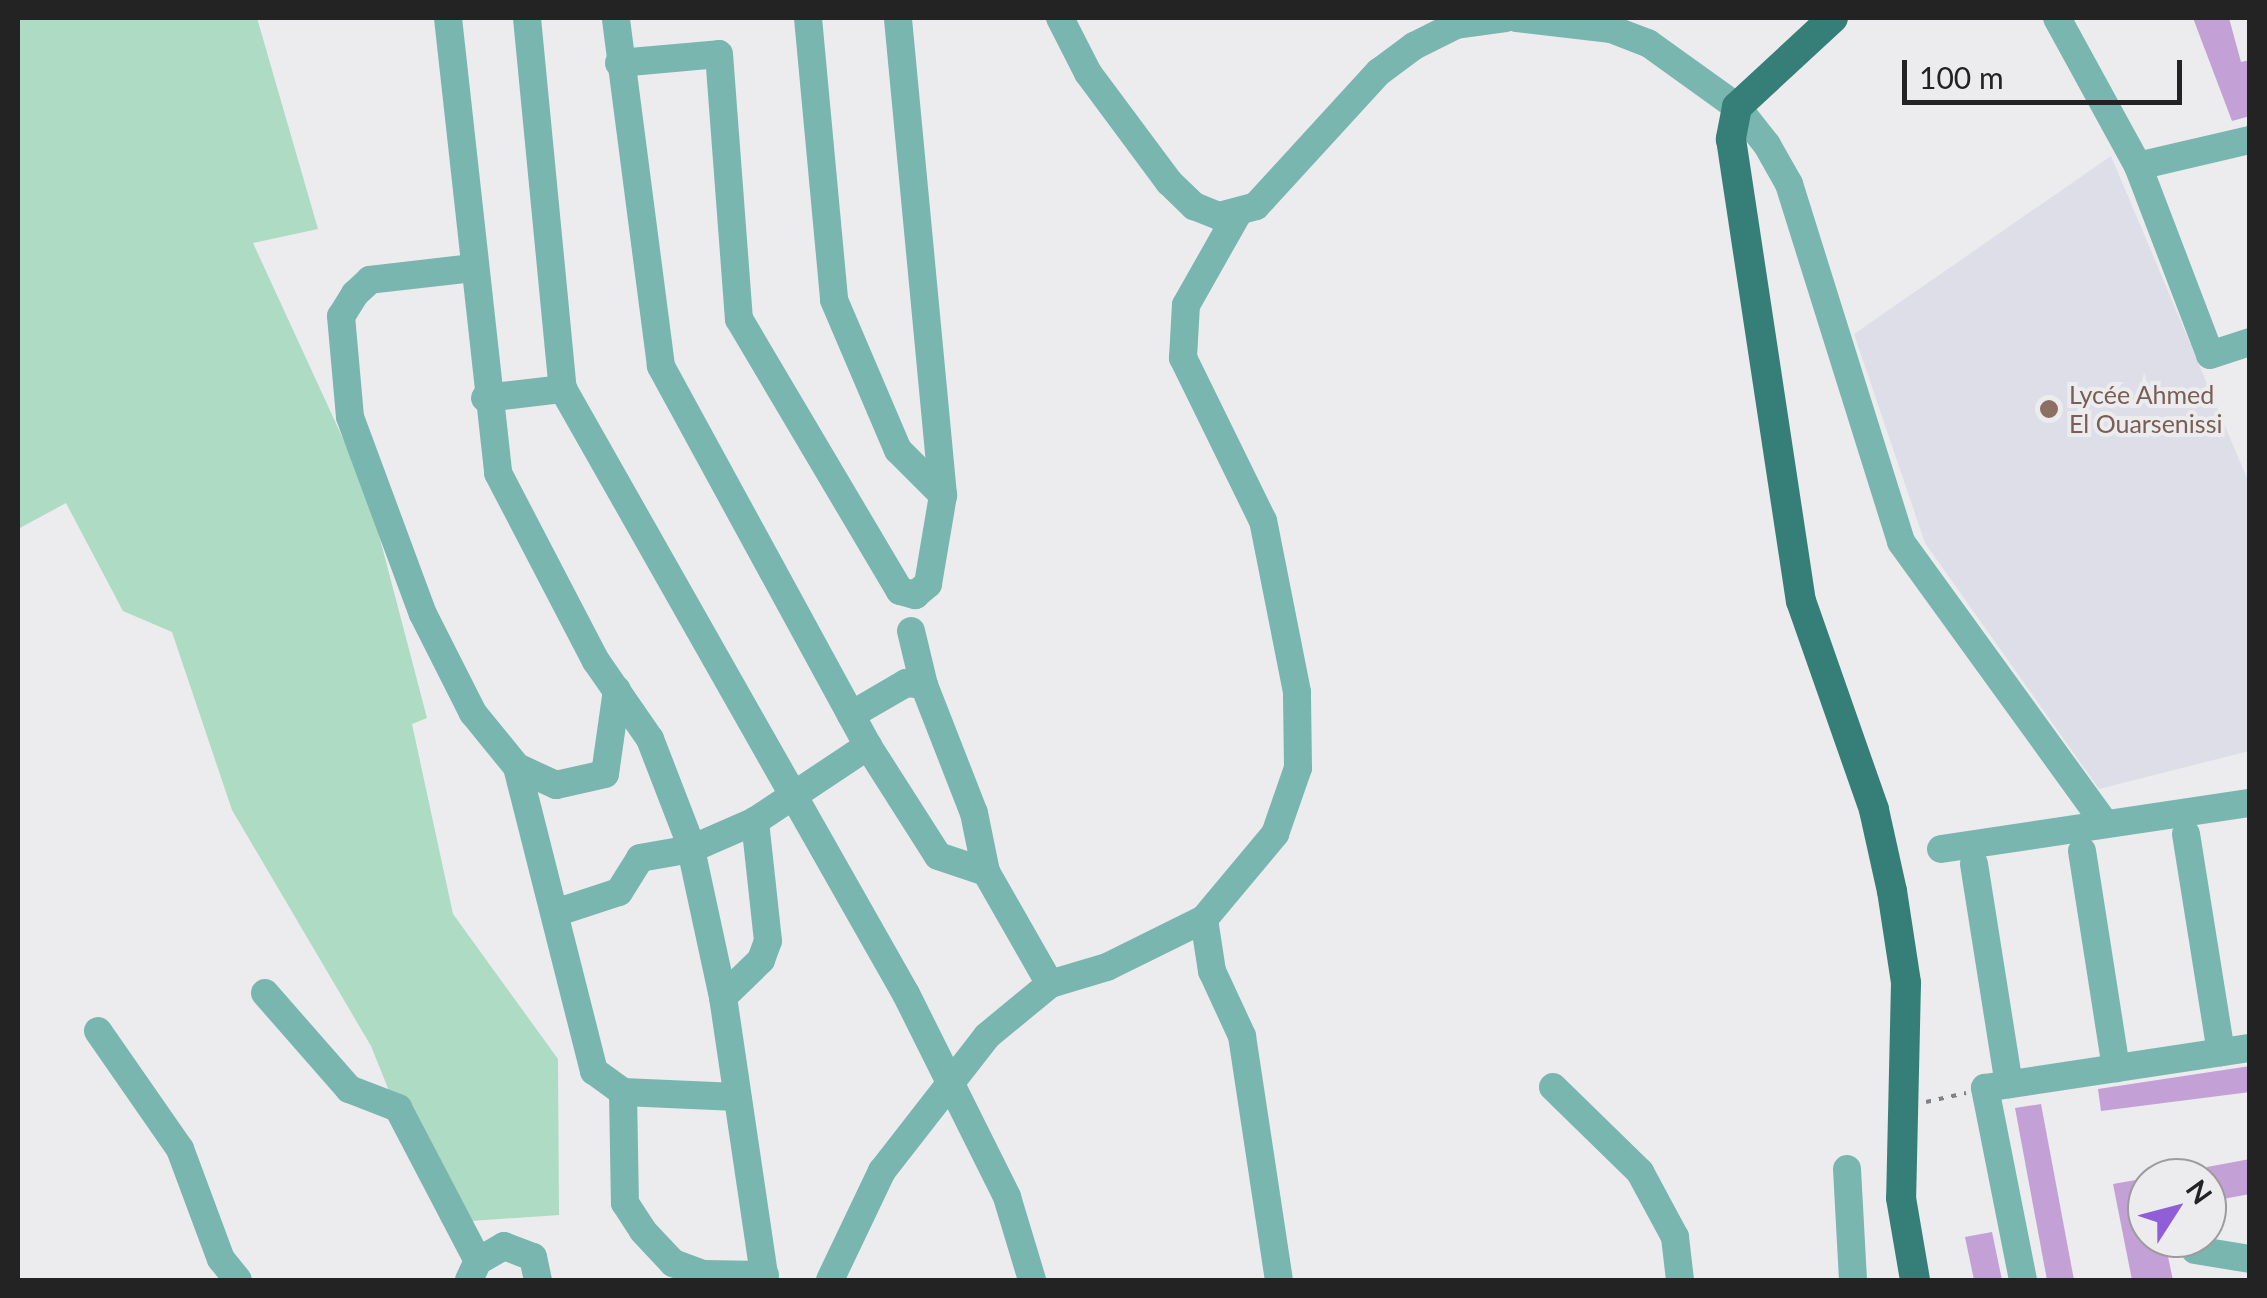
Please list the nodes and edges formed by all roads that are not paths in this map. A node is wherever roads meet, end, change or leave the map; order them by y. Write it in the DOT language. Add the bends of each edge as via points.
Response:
graph roads {
  1 [pos="448,18"];
  2 [pos="527,18"];
  3 [pos="616,18"];
  4 [pos="808,18"];
  5 [pos="898,18"];
  6 [pos="1060,18"];
  7 [pos="1506,18"];
  8 [pos="1518,18"];
  9 [pos="1833,18"];
  10 [pos="2057,18"];
  11 [pos="619,63"];
  12 [pos="1737,107"];
  13 [pos="2250,140"];
  14 [pos="2138,166"];
  15 [pos="1238,213"];
  16 [pos="472,268"];
  17 [pos="2250,342"];
  18 [pos="563,389"];
  19 [pos="486,398"];
  20 [pos="943,494"];
  21 [pos="911,631"];
  22 [pos="924,685"];
  23 [pos="617,690"];
  24 [pos="851,715"];
  25 [pos="868,746"];
  26 [pos="517,767"];
  27 [pos="788,794"];
  28 [pos="2250,803"];
  29 [pos="755,821"];
  30 [pos="2104,822"];
  31 [pos="2186,834"];
  32 [pos="690,848"];
  33 [pos="1941,849"];
  34 [pos="2082,851"];
  35 [pos="1974,864"];
  36 [pos="986,872"];
  37 [pos="558,912"];
  38 [pos="1204,919"];
  39 [pos="1050,984"];
  40 [pos="265,993"];
  41 [pos="723,997"];
  42 [pos="98,1031"];
  43 [pos="2250,1048"];
  44 [pos="2221,1052"];
  45 [pos="2116,1068"];
  46 [pos="947,1083"];
  47 [pos="1997,1086"];
  48 [pos="1553,1088"];
  49 [pos="622,1092"];
  50 [pos="736,1097"];
  51 [pos="1847,1169"];
  52 [pos="474,1271"];
  53 [pos="765,1278"];
  54 [pos="238,1280"];
  55 [pos="538,1280"];
  56 [pos="830,1280"];
  57 [pos="1032,1280"];
  58 [pos="1280,1280"];
  59 [pos="1680,1280"];
  60 [pos="1853,1280"];
  61 [pos="1915,1280"];
  62 [pos="2023,1280"];
  1 -- 16 [label="street"];
  2 -- 18 [label="street"];
  3 -- 11 [label="street"];
  4 -- 20 [label="street" via="834,300 898,450"];
  5 -- 20 [label="street"];
  6 -- 15 [label="street" via="1088,73 1169,182 1206,213"];
  7 -- 15 [label="street" via="1456,25 1379,72 1300,166"];
  8 -- 12 [label="street" via="1612,28 1648,43"];
  9 -- 12 [label="main road"];
  10 -- 14 [label="street"];
  11 -- 20 [label="street" via="719,54 739,318 906,595 928,584"];
  11 -- 24 [label="street" via="661,366"];
  12 -- 30 [label="street" via="1789,184 1901,542"];
  12 -- 61 [label="main road" via="1731,139 1801,601 1874,810 1906,983 1901,1198"];
  13 -- 14 [label="street"];
  14 -- 17 [label="street" via="2210,355"];
  15 -- 38 [label="street" via="1186,304 1184,358 1262,521 1297,692 1298,768 1274,834"];
  16 -- 19 [label="street"];
  16 -- 26 [label="street" via="370,280 356,294 342,316 349,400 423,614 473,713"];
  18 -- 19 [label="street"];
  18 -- 27 [label="street"];
  19 -- 23 [label="street" via="498,474"];
  21 -- 22 [label="street"];
  22 -- 24 [label="street" via="906,683"];
  22 -- 36 [label="street" via="974,812"];
  23 -- 26 [label="street" via="605,774 556,784"];
  23 -- 32 [label="street" via="650,739"];
  24 -- 25 [label="street"];
  25 -- 27 [label="street"];
  25 -- 36 [label="street" via="938,856"];
  26 -- 37 [label="street"];
  27 -- 29 [label="street"];
  27 -- 46 [label="street" via="906,994"];
  28 -- 30 [label="street"];
  29 -- 32 [label="street"];
  29 -- 41 [label="street" via="768,941 761,960"];
  30 -- 33 [label="street"];
  31 -- 44 [label="street"];
  32 -- 37 [label="street" via="640,858 620,892"];
  32 -- 41 [label="street"];
  34 -- 45 [label="street"];
  35 -- 47 [label="street"];
  36 -- 39 [label="street"];
  37 -- 49 [label="street" via="594,1072"];
  38 -- 39 [label="street" via="1106,967"];
  38 -- 58 [label="street" via="1212,971 1242,1036"];
  39 -- 46 [label="street" via="987,1036"];
  40 -- 52 [label="street" via="350,1089 398,1108"];
  41 -- 50 [label="street"];
  42 -- 54 [label="street" via="180,1149 221,1259"];
  43 -- 44 [label="street"];
  44 -- 45 [label="street"];
  45 -- 47 [label="street"];
  46 -- 56 [label="street" via="882,1172"];
  46 -- 57 [label="street" via="1007,1196"];
  47 -- 62 [label="street"];
  48 -- 59 [label="street" via="1640,1172 1674,1237"];
  49 -- 50 [label="street"];
  49 -- 53 [label="street" via="626,1204 643,1231 673,1263 704,1274"];
  50 -- 53 [label="street"];
  51 -- 60 [label="street"];
  52 -- 55 [label="street" via="504,1246 517,1247 532,1257"];
}
